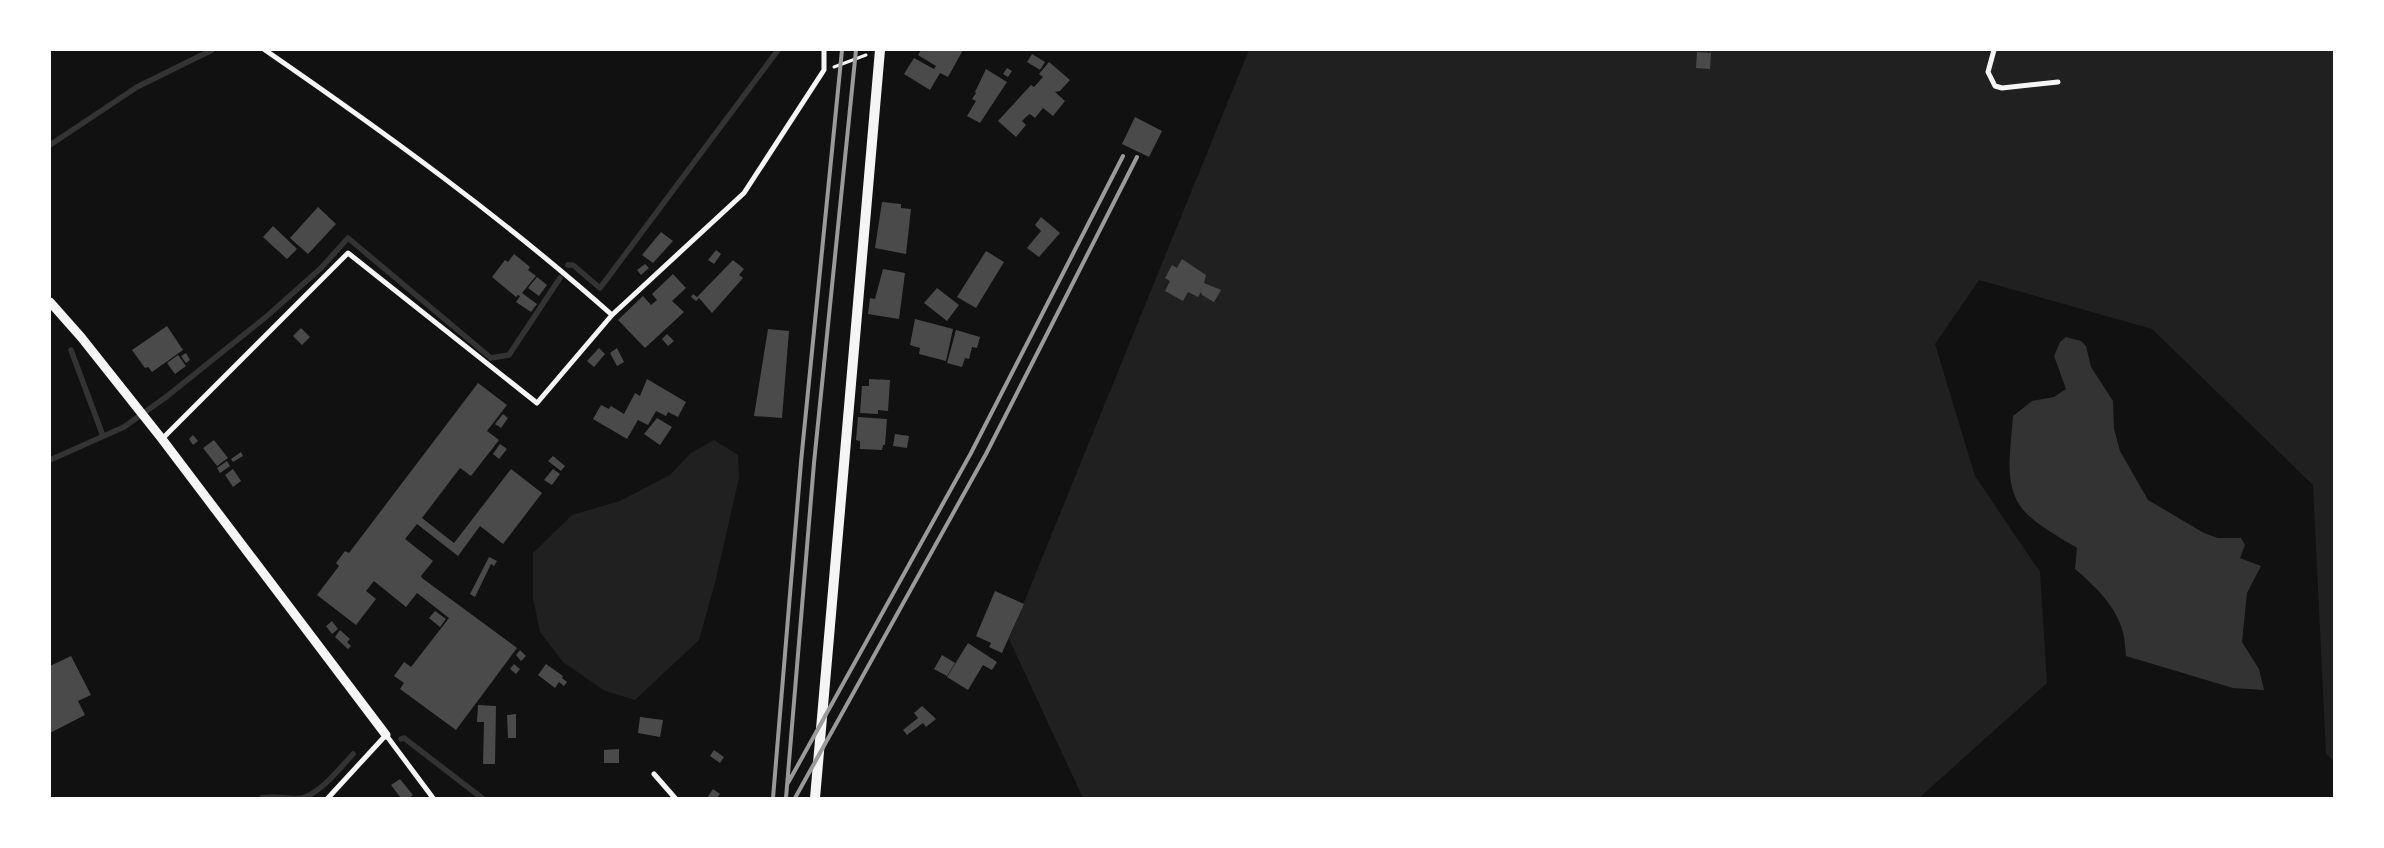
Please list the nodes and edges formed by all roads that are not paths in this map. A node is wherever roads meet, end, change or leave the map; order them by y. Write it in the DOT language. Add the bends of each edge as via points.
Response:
graph roads {
  1 [pos="265,50"];
  2 [pos="824,50"];
  3 [pos="880,50"];
  4 [pos="1994,50"];
  5 [pos="2058,82"];
  6 [pos="50,302"];
  7 [pos="612,314"];
  8 [pos="162,439"];
  9 [pos="386,735"];
  10 [pos="654,774"];
  11 [pos="328,798"];
  12 [pos="433,798"];
  13 [pos="675,798"];
  14 [pos="815,798"];
  1 -- 7 [label="street" via="365,119 568,276"];
  2 -- 7 [label="street" via="824,70 744,193"];
  3 -- 14 [label="main road"];
  4 -- 5 [label="street" via="1988,72 1995,86"];
  6 -- 8 [label="street"];
  7 -- 8 [label="street" via="537,403 348,253"];
  8 -- 9 [label="street"];
  9 -- 11 [label="street"];
  9 -- 12 [label="street"];
  10 -- 13 [label="street"];
}
